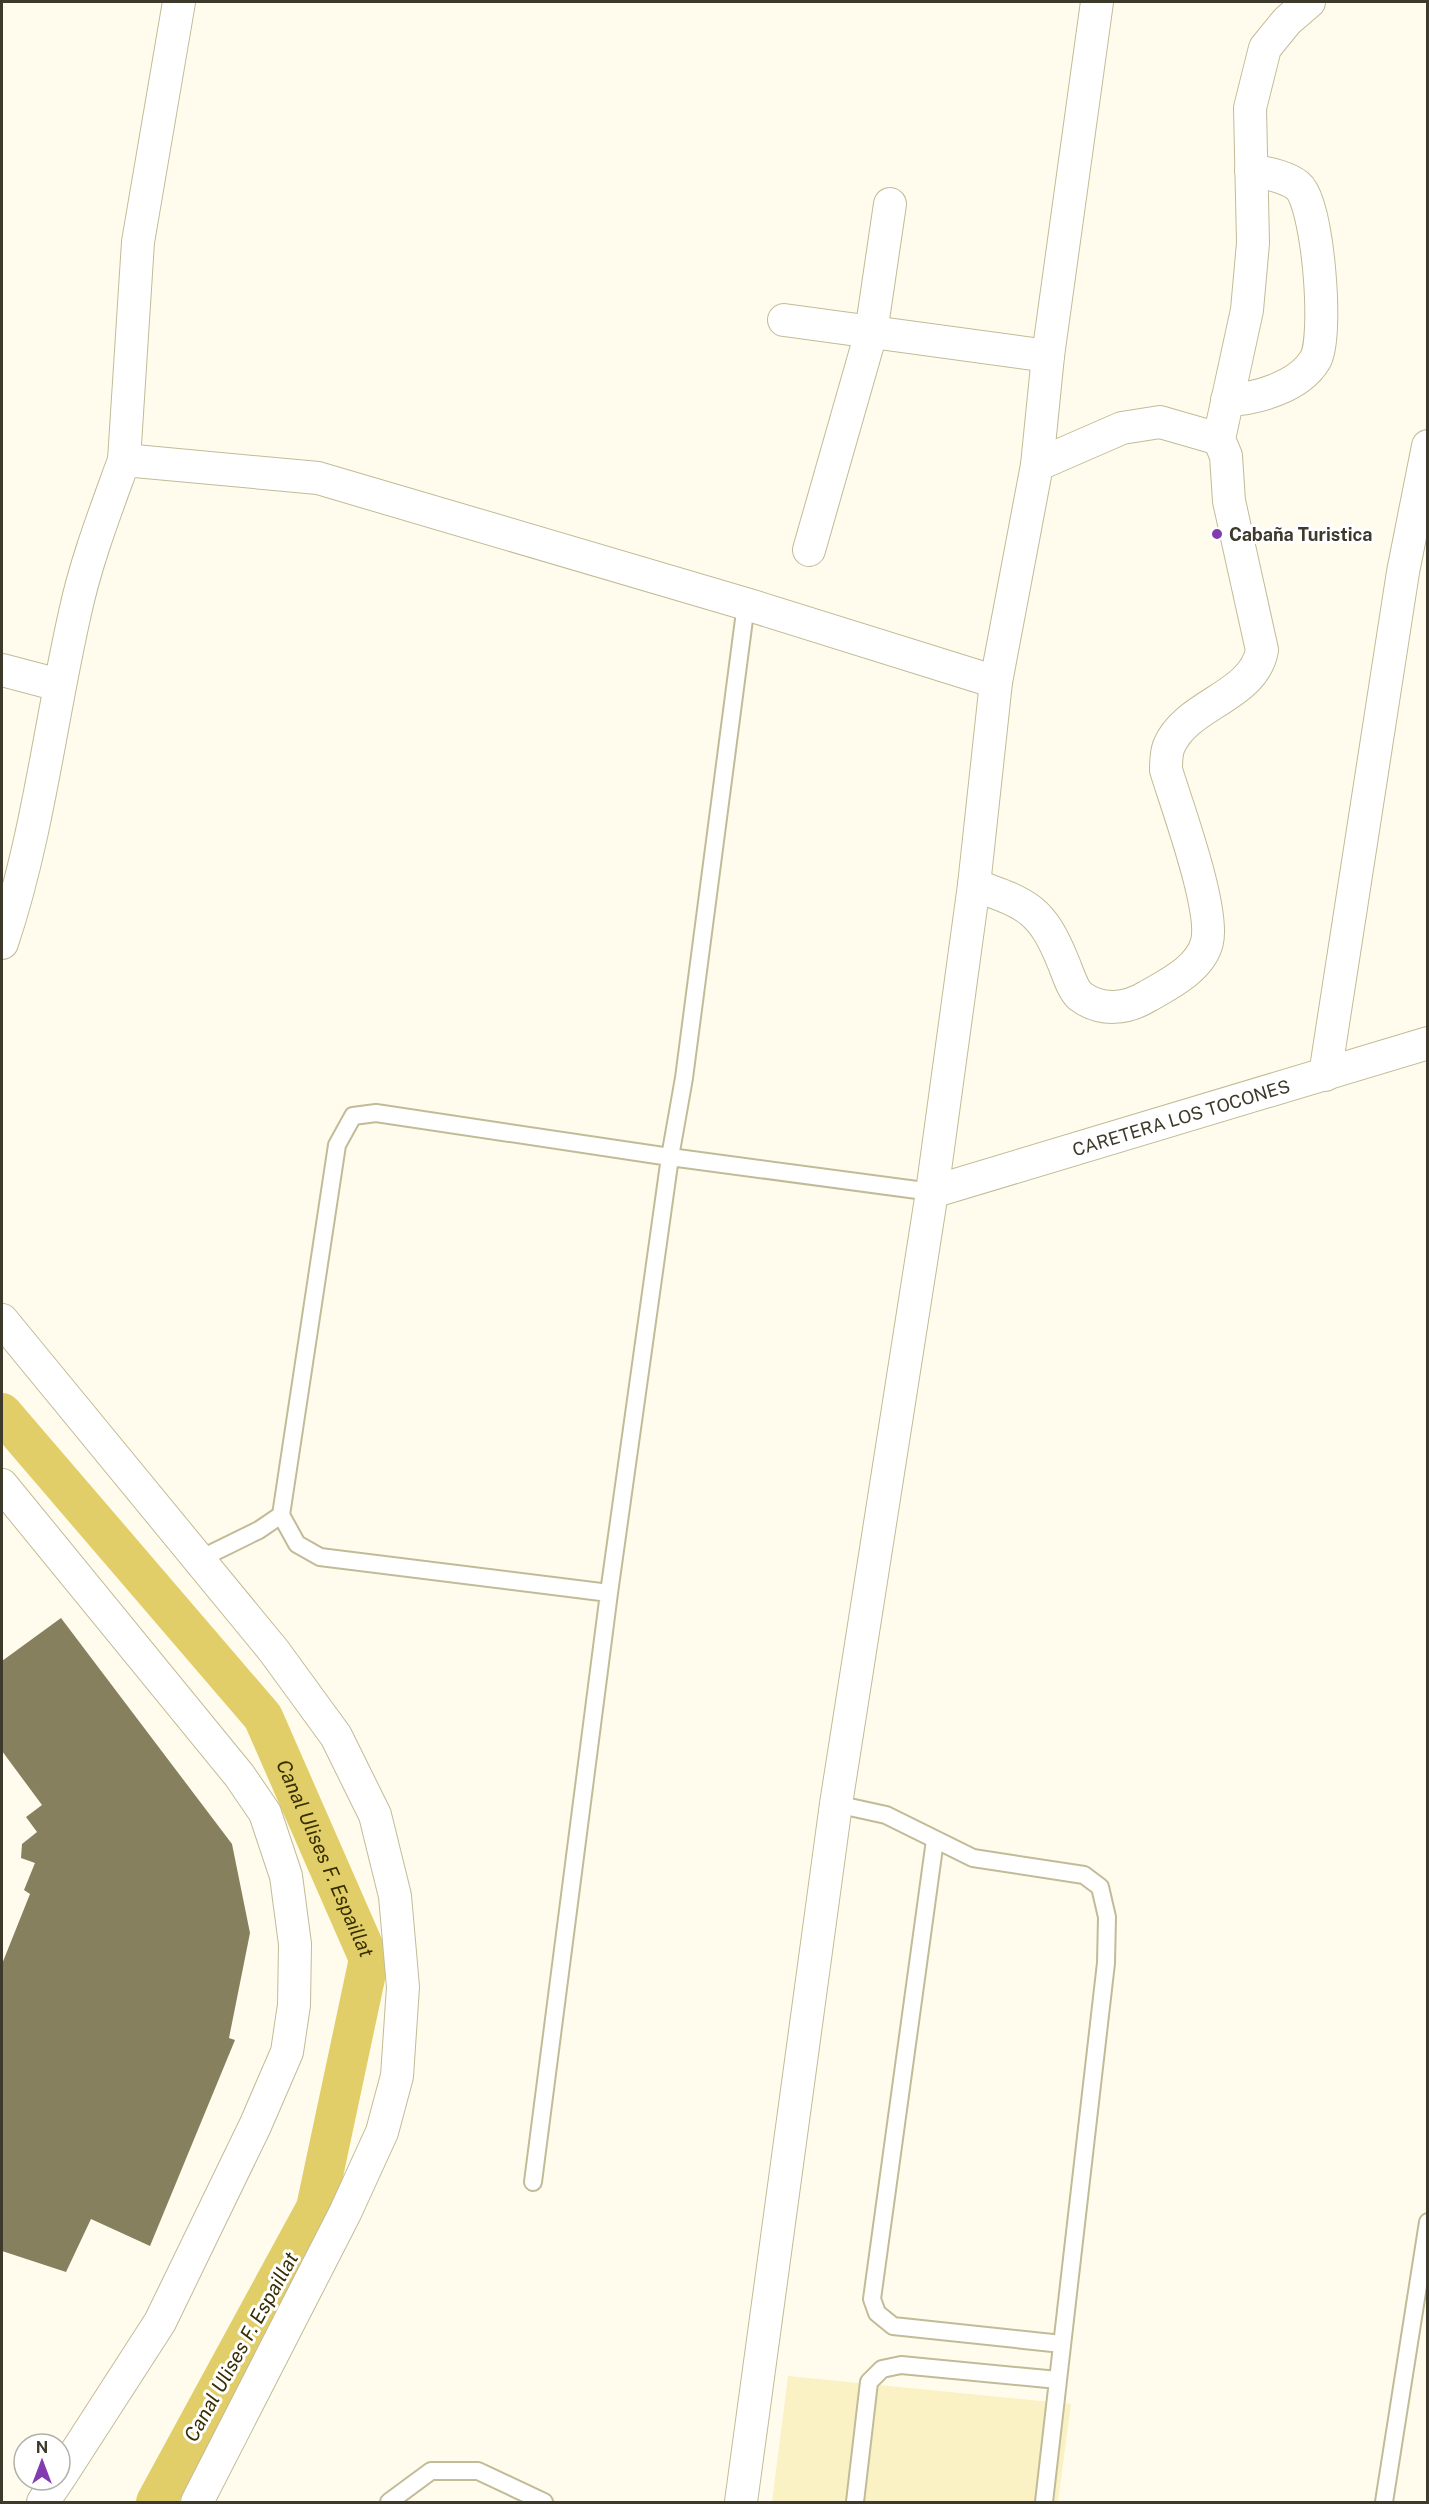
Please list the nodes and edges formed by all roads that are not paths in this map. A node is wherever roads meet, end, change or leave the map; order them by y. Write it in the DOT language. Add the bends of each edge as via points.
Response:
graph roads {
  1 [pos="180,2"];
  2 [pos="1097,2"];
  3 [pos="1308,2"];
  4 [pos="1251,170"];
  5 [pos="890,204"];
  6 [pos="784,320"];
  7 [pos="871,333"];
  8 [pos="1048,356"];
  9 [pos="1227,400"];
  10 [pos="1219,439"];
  11 [pos="1428,446"];
  12 [pos="124,460"];
  13 [pos="1036,465"];
  14 [pos="809,550"];
  15 [pos="746,604"];
  16 [pos="2,670"];
  17 [pos="996,682"];
  18 [pos="59,685"];
  19 [pos="974,885"];
  20 [pos="2,943"];
  21 [pos="1428,1043"];
  22 [pos="1325,1075"];
  23 [pos="670,1157"];
  24 [pos="932,1192"];
  25 [pos="2,1320"];
  26 [pos="2,1485"];
  27 [pos="281,1515"];
  28 [pos="200,1559"];
  29 [pos="609,1593"];
  30 [pos="836,1804"];
  31 [pos="935,1840"];
  32 [pos="533,2182"];
  33 [pos="1428,2222"];
  34 [pos="1062,2344"];
  35 [pos="1058,2380"];
  36 [pos="72,2458"];
  37 [pos="197,2502"];
  38 [pos="389,2502"];
  39 [pos="544,2502"];
  40 [pos="741,2502"];
  41 [pos="855,2502"];
  42 [pos="1044,2502"];
  43 [pos="1384,2502"];
  1 -- 12 [label="street" via="138,242"];
  2 -- 8 [label="street"];
  3 -- 4 [label="street" via="1265,48 1250,108"];
  4 -- 9 [label="street" via="1253,243 1247,310"];
  4 -- 9 [label="street" via="1274,174 1299,186 1309,202 1320,275 1321,333 1316,359 1302,375 1248,400"];
  5 -- 7 [label="street"];
  6 -- 7 [label="street"];
  7 -- 8 [label="street"];
  7 -- 14 [label="street"];
  8 -- 13 [label="street"];
  9 -- 10 [label="street"];
  10 -- 13 [label="street" via="1160,422 1122,428"];
  10 -- 19 [label="street" via="1226,456 1229,501 1262,650 1253,672 1177,731 1168,747 1166,770 1207,914 1207,943 1187,973 1140,1001 1111,1009 1078,995 1056,942 1036,913 1008,897"];
  11 -- 22 [label="street" via="1403,572"];
  12 -- 15 [label="street" via="318,478"];
  12 -- 18 [label="street" via="81,589"];
  13 -- 17 [label="street"];
  15 -- 17 [label="street"];
  15 -- 23 [label="lane" via="686,1066"];
  16 -- 18 [label="street"];
  17 -- 19 [label="street"];
  18 -- 20 [label="street" via="38,805"];
  19 -- 24 [label="street"];
  21 -- 22 [label="street, CARETERA LOS TOCONES"];
  22 -- 24 [label="street, CARETERA LOS TOCONES"];
  23 -- 24 [label="lane"];
  23 -- 27 [label="lane" via="376,1113 353,1116 337,1145"];
  23 -- 29 [label="lane"];
  24 -- 30 [label="street"];
  25 -- 28 [label="street"];
  26 -- 36 [label="street" via="239,1775 264,1813 285,1876 295,1944 294,2005 287,2052 255,2126 160,2322"];
  27 -- 28 [label="lane"];
  27 -- 29 [label="lane" via="297,1544 320,1557"];
  28 -- 37 [label="street" via="336,1736 375,1815 395,1896 404,1987 397,2076 382,2132 345,2213"];
  29 -- 32 [label="lane"];
  30 -- 31 [label="lane" via="886,1815"];
  30 -- 40 [label="street"];
  31 -- 34 [label="lane" via="973,1858 1084,1875 1100,1887 1107,1917 1106,1963"];
  31 -- 34 [label="lane" via="872,2299 877,2313 893,2326"];
  33 -- 43 [label="lane"];
  34 -- 35 [label="lane"];
  35 -- 41 [label="lane" via="901,2365 882,2369 868,2382"];
  35 -- 42 [label="lane"];
  38 -- 39 [label="lane" via="431,2471 478,2471"];
}
